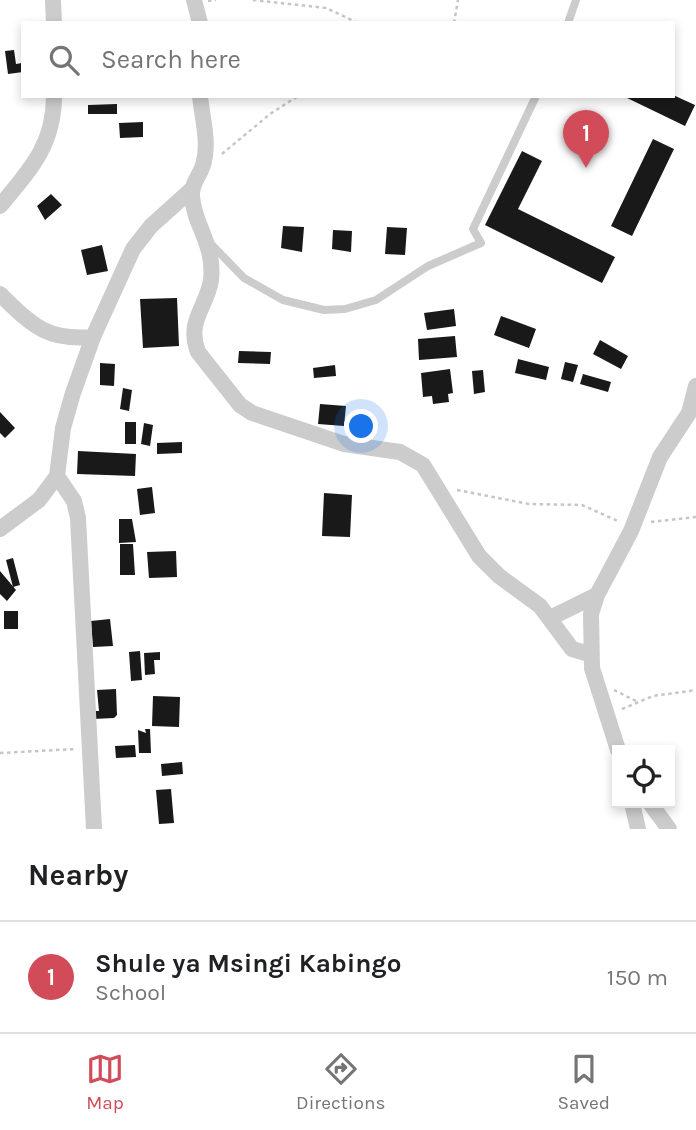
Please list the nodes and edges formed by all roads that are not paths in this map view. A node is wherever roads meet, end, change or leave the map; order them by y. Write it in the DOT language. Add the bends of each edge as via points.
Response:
graph roads {
  1 [pos="194,0"];
  2 [pos="576,0"];
  3 [pos="199,21"];
  4 [pos="569,21"];
  5 [pos="54,98"];
  6 [pos="200,98"];
  7 [pos="535,98"];
  8 [pos="192,190"];
  9 [pos="0,206"];
  10 [pos="208,241"];
  11 [pos="0,295"];
  12 [pos="93,337"];
  13 [pos="696,386"];
  14 [pos="694,418"];
  15 [pos="57,477"];
  16 [pos="0,529"];
  17 [pos="597,596"];
  18 [pos="550,618"];
  19 [pos="589,654"];
  20 [pos="617,745"];
  21 [pos="633,808"];
  22 [pos="654,808"];
  23 [pos="94,829"];
  24 [pos="638,829"];
  25 [pos="669,829"];
  1 -- 3 [label="street"];
  2 -- 4 [label="lane"];
  5 -- 9 [label="street" via="54,119 46,145"];
  6 -- 8 [label="street" via="206,151"];
  7 -- 10 [label="lane" via="473,229 481,243 428,266 376,300 334,310 283,300 237,274"];
  8 -- 10 [label="street"];
  8 -- 12 [label="street" via="133,249"];
  10 -- 18 [label="street" via="211,279 197,314 194,341 240,405 344,444 400,452 423,466 479,556"];
  11 -- 12 [label="street" via="49,335"];
  12 -- 15 [label="street" via="63,428"];
  13 -- 14 [label="street"];
  14 -- 17 [label="street" via="660,457 635,522"];
  15 -- 16 [label="street" via="39,500"];
  15 -- 23 [label="street" via="74,501 78,518"];
  17 -- 18 [label="street"];
  17 -- 19 [label="street"];
  18 -- 19 [label="street" via="572,649"];
  19 -- 20 [label="street"];
  21 -- 24 [label="street"];
  22 -- 25 [label="street"];
}
